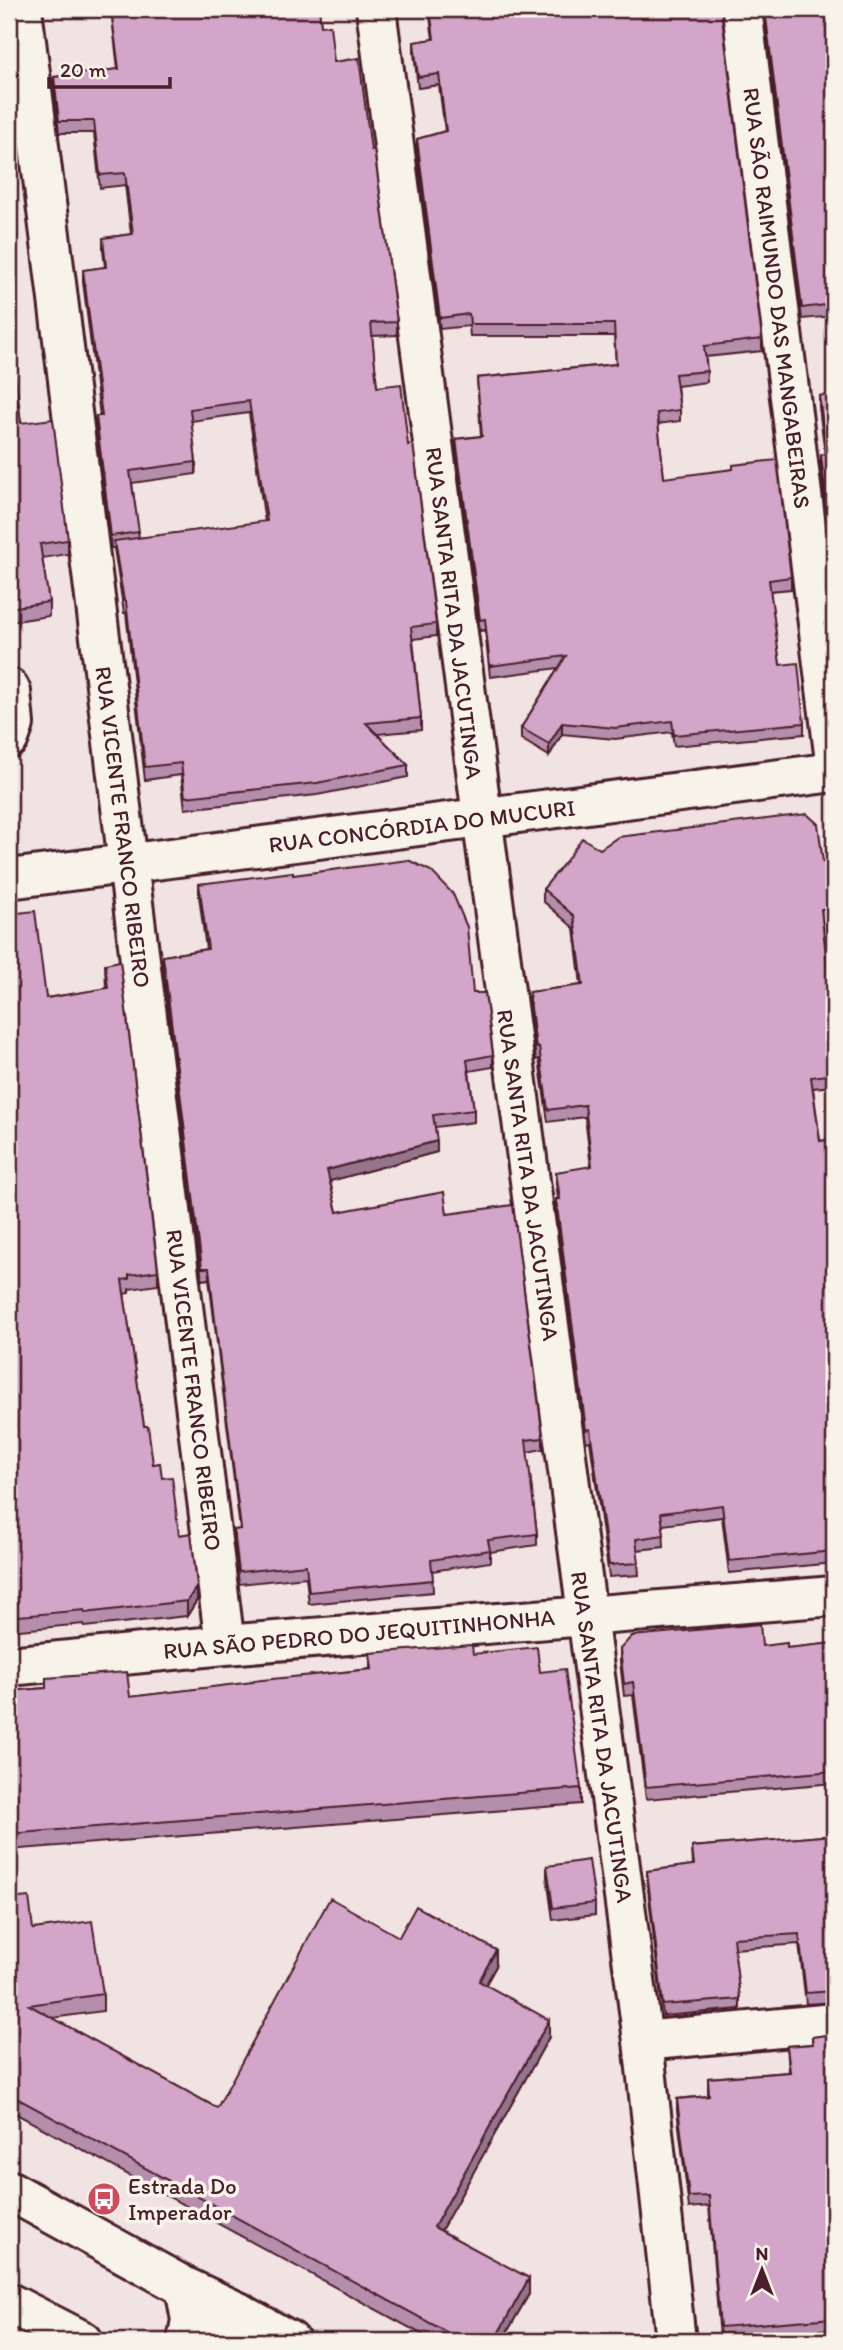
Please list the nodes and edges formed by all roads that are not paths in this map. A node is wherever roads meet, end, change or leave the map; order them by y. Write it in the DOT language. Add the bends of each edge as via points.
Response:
graph roads {
  1 [pos="22,9"];
  2 [pos="376,9"];
  3 [pos="742,9"];
  4 [pos="9,688"];
  5 [pos="9,738"];
  6 [pos="834,753"];
  7 [pos="834,772"];
  8 [pos="481,818"];
  9 [pos="128,864"];
  10 [pos="9,879"];
  11 [pos="834,1595"];
  12 [pos="586,1615"];
  13 [pos="225,1645"];
  14 [pos="9,1666"];
  15 [pos="834,2023"];
  16 [pos="643,2041"];
  17 [pos="9,2190"];
  18 [pos="185,2287"];
  19 [pos="9,2302"];
  20 [pos="227,2327"];
  21 [pos="83,2341"];
  22 [pos="187,2341"];
  23 [pos="290,2341"];
  24 [pos="676,2341"];
  1 -- 9 [label="street, RUA VICENTE FRANCO RIBEIRO"];
  2 -- 8 [label="street, RUA SANTA RITA DA JACUTINGA"];
  3 -- 6 [label="street, RUA SÃO RAIMUNDO DAS MANGABEIRAS"];
  4 -- 5 [label="street" via="14,724"];
  7 -- 8 [label="street, RUA CONCÓRDIA DO MUCURI"];
  8 -- 9 [label="street, RUA CONCÓRDIA DO MUCURI"];
  8 -- 12 [label="street, RUA SANTA RITA DA JACUTINGA"];
  9 -- 10 [label="street, RUA CONCÓRDIA DO MUCURI"];
  9 -- 13 [label="street, RUA VICENTE FRANCO RIBEIRO"];
  11 -- 12 [label="street, RUA SÃO PEDRO DO JEQUITINHONHA"];
  12 -- 13 [label="street, RUA SÃO PEDRO DO JEQUITINHONHA"];
  12 -- 16 [label="street, RUA SANTA RITA DA JACUTINGA"];
  13 -- 14 [label="street, RUA SÃO PEDRO DO JEQUITINHONHA"];
  15 -- 16 [label="street"];
  16 -- 24 [label="street, RUA SANTA RITA DA JACUTINGA"];
  17 -- 18 [label="street"];
  18 -- 20 [label="street"];
  18 -- 22 [label="street" via="191,2320"];
  19 -- 21 [label="street"];
  20 -- 23 [label="street"];
}
